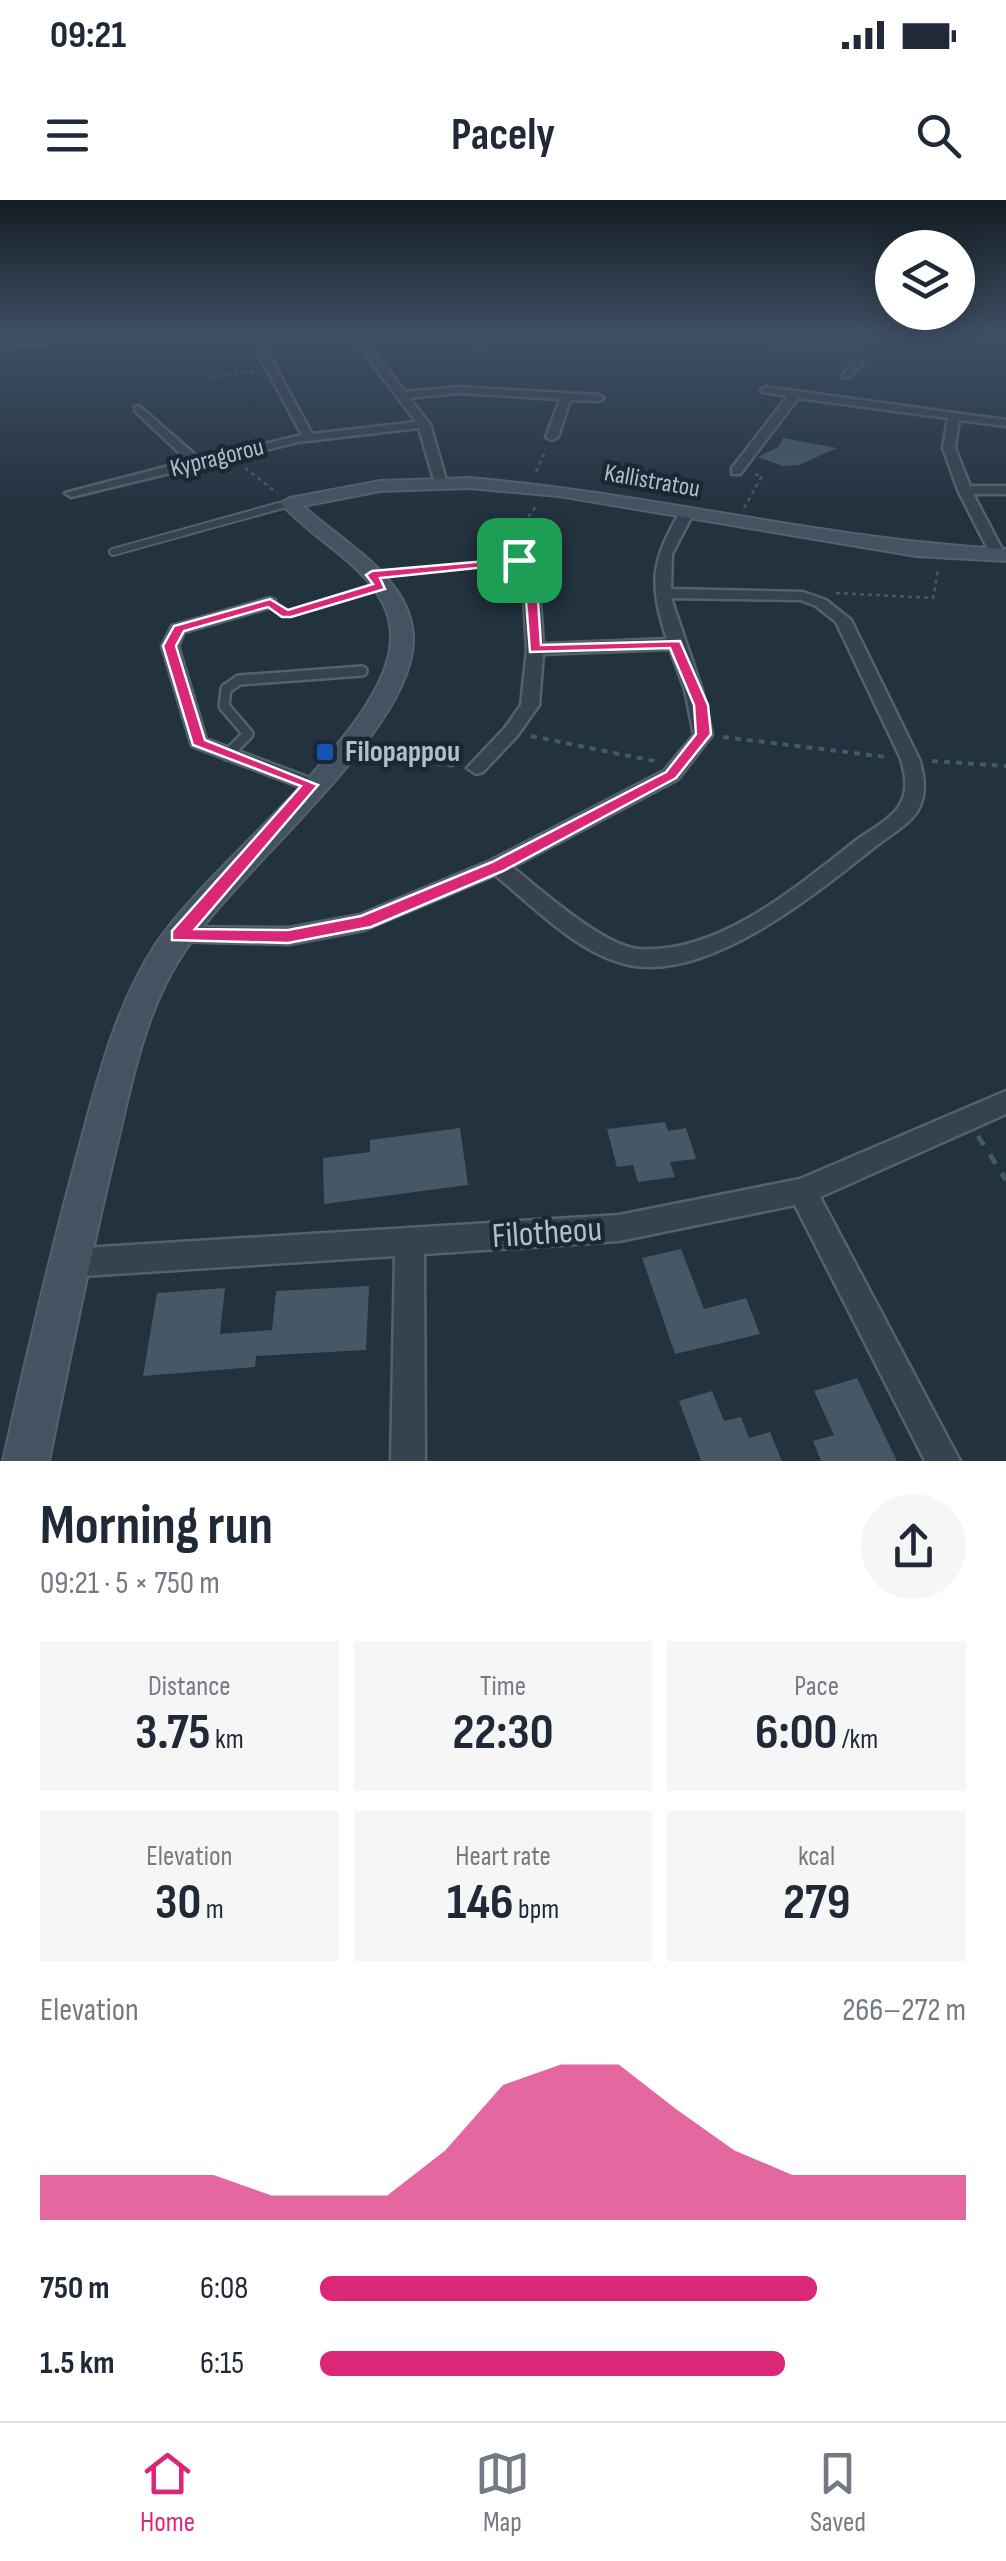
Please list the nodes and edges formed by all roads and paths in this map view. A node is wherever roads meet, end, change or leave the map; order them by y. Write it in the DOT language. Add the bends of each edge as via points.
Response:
graph roads {
  1 [pos="285,394"];
  2 [pos="415,394"];
  3 [pos="527,394"];
  4 [pos="785,394"];
  5 [pos="402,395"];
  6 [pos="566,396"];
  7 [pos="795,396"];
  8 [pos="600,398"];
  9 [pos="138,409"];
  10 [pos="954,416"];
  11 [pos="1006,422"];
  12 [pos="424,424"];
  13 [pos="552,437"];
  14 [pos="309,438"];
  15 [pos="229,456"];
  16 [pos="196,464"];
  17 [pos="736,471"];
  18 [pos="440,480"];
  19 [pos="539,487"];
  20 [pos="964,490"];
  21 [pos="1006,490"];
  22 [pos="71,493"];
  23 [pos="290,503"];
  24 [pos="687,512"];
  25 [pos="737,521"];
  26 [pos="511,542"];
  27 [pos="942,550"];
  28 [pos="113,552"];
  29 [pos="1002,555"];
  30 [pos="519,560"];
  31 [pos="376,580"];
  32 [pos="665,593"];
  33 [pos="811,599"];
  34 [pos="270,603"];
  35 [pos="675,644"];
  36 [pos="535,649"];
  37 [pos="362,671"];
  38 [pos="511,732"];
  39 [pos="703,734"];
  40 [pos="355,736"];
  41 [pos="226,755"];
  42 [pos="910,760"];
  43 [pos="678,766"];
  44 [pos="1006,766"];
  45 [pos="476,768"];
  46 [pos="310,785"];
  47 [pos="498,866"];
  48 [pos="178,936"];
  49 [pos="1006,1102"];
  50 [pos="967,1120"];
  51 [pos="1006,1180"];
  52 [pos="802,1191"];
  53 [pos="410,1242"];
  54 [pos="67,1263"];
  55 [pos="26,1461"];
  56 [pos="408,1461"];
  57 [pos="943,1461"];
  1 -- 14 [label="street"];
  2 -- 5 [label="street"];
  3 -- 6 [label="street"];
  4 -- 7 [label="street"];
  5 -- 12 [label="street"];
  6 -- 8 [label="street"];
  6 -- 13 [label="street"];
  7 -- 10 [label="street"];
  7 -- 17 [label="street"];
  9 -- 16 [label="street"];
  10 -- 11 [label="street"];
  10 -- 20 [label="street" via="949,448"];
  12 -- 14 [label="street, Kypragorou"];
  12 -- 18 [label="street"];
  13 -- 19 [label="path"];
  14 -- 15 [label="street, Kypragorou"];
  15 -- 16 [label="street, Kypragorou"];
  15 -- 23 [label="path"];
  16 -- 22 [label="street, Kypragorou"];
  17 -- 25 [label="path" via="762,476"];
  18 -- 19 [label="street, Kallistratou"];
  18 -- 23 [label="street, Kallistratou"];
  19 -- 24 [label="street, Kallistratou"];
  19 -- 26 [label="path"];
  20 -- 21 [label="street"];
  20 -- 29 [label="street"];
  23 -- 28 [label="lane"];
  23 -- 31 [label="street"];
  24 -- 25 [label="street, Kallistratou"];
  24 -- 32 [label="street" via="665,554"];
  25 -- 27 [label="street, Kallistratou"];
  26 -- 30 [label="street"];
  27 -- 29 [label="street, Kallistratou"];
  27 -- 33 [label="path" via="934,598 820,592"];
  30 -- 31 [label="path"];
  30 -- 36 [label="street" via="532,600"];
  31 -- 34 [label="path" via="286,614"];
  31 -- 40 [label="street" via="402,634 396,670 375,715"];
  32 -- 33 [label="street"];
  32 -- 35 [label="street"];
  33 -- 42 [label="street" via="843,620"];
  34 -- 41 [label="street" via="178,628 170,646 198,742"];
  35 -- 36 [label="street"];
  35 -- 39 [label="street" via="701,705"];
  36 -- 38 [label="street" via="530,705"];
  37 -- 41 [label="lane" via="238,680 226,689 224,706 248,734"];
  38 -- 43 [label="path"];
  38 -- 45 [label="street"];
  39 -- 42 [label="path"];
  39 -- 43 [label="street"];
  40 -- 45 [label="path" via="438,764"];
  40 -- 46 [label="street"];
  41 -- 46 [label="street"];
  42 -- 44 [label="path"];
  42 -- 47 [label="street" via="917,782 906,812 748,928 694,952 635,958 593,940"];
  43 -- 47 [label="street"];
  46 -- 48 [label="street"];
  47 -- 48 [label="street" via="364,922 288,936"];
  48 -- 54 [label="street" via="147,985 120,1061"];
  49 -- 50 [label="street, Filotheou"];
  50 -- 51 [label="path"];
  50 -- 52 [label="street, Filotheou"];
  52 -- 53 [label="street, Filotheou" via="620,1228"];
  52 -- 57 [label="street"];
  53 -- 54 [label="street, Filotheou"];
  53 -- 56 [label="street"];
  54 -- 55 [label="street"];
}
